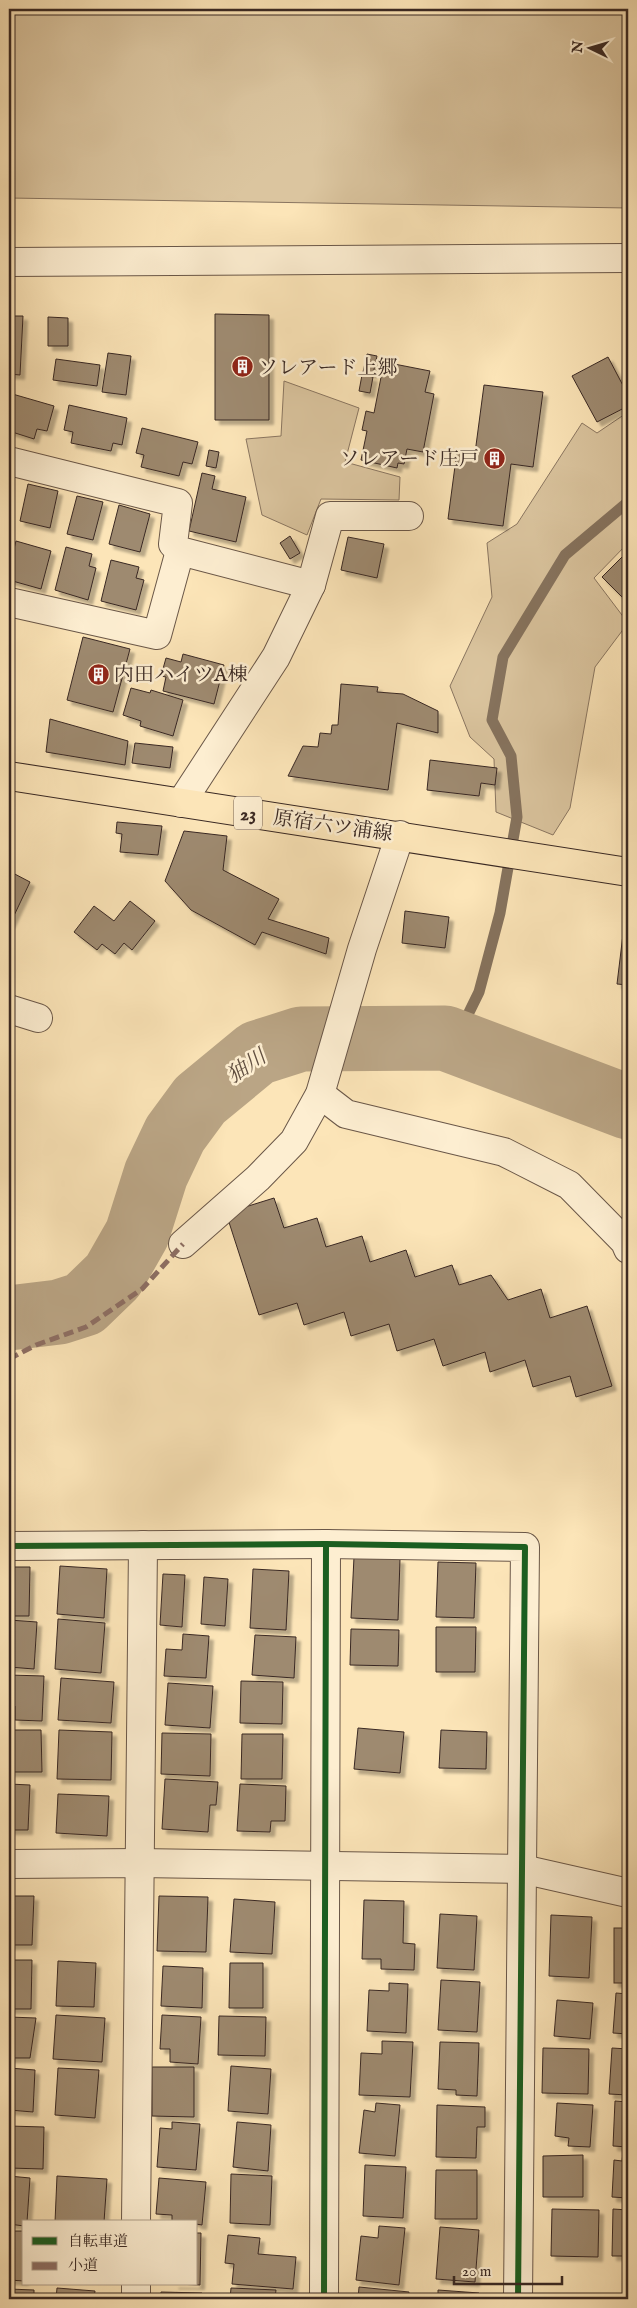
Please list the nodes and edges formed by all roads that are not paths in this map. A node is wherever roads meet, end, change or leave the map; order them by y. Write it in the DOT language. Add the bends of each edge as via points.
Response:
graph roads {
  1 [pos="628,258"];
  2 [pos="9,262"];
  3 [pos="9,460"];
  4 [pos="408,516"];
  5 [pos="180,552"];
  6 [pos="311,585"];
  7 [pos="9,602"];
  8 [pos="9,776"];
  9 [pos="180,802"];
  10 [pos="400,835"];
  11 [pos="628,872"];
  12 [pos="9,1009"];
  13 [pos="38,1018"];
  14 [pos="320,1094"];
  15 [pos="183,1244"];
  16 [pos="628,1249"];
  17 [pos="326,1544"];
  18 [pos="9,1546"];
  19 [pos="143,1546"];
  20 [pos="140,1863"];
  21 [pos="9,1864"];
  22 [pos="326,1866"];
  23 [pos="522,1869"];
  24 [pos="628,1893"];
  25 [pos="136,2220"];
  26 [pos="136,2286"];
  27 [pos="136,2299"];
  28 [pos="324,2299"];
  29 [pos="518,2299"];
  1 -- 2 [label="street"];
  3 -- 5 [label="street" via="178,503 173,544"];
  4 -- 6 [label="street" via="330,516"];
  5 -- 6 [label="street"];
  5 -- 7 [label="street" via="157,635"];
  6 -- 9 [label="street" via="276,656"];
  8 -- 9 [label="main road, 原宿六ツ浦線 / 23"];
  9 -- 10 [label="main road, 原宿六ツ浦線 / 23"];
  10 -- 11 [label="main road, 原宿六ツ浦線 / 23"];
  10 -- 14 [label="street" via="362,949"];
  12 -- 13 [label="street"];
  14 -- 15 [label="street" via="294,1142"];
  14 -- 16 [label="street" via="346,1114 504,1152 569,1185 625,1242"];
  17 -- 19 [label="street"];
  17 -- 22 [label="street"];
  17 -- 23 [label="street" via="525,1547"];
  18 -- 19 [label="street"];
  19 -- 20 [label="street"];
  20 -- 21 [label="street"];
  20 -- 22 [label="street"];
  20 -- 25 [label="street"];
  22 -- 23 [label="street"];
  22 -- 28 [label="street"];
  23 -- 24 [label="street"];
  23 -- 29 [label="street"];
  26 -- 27 [label="street"];
}
